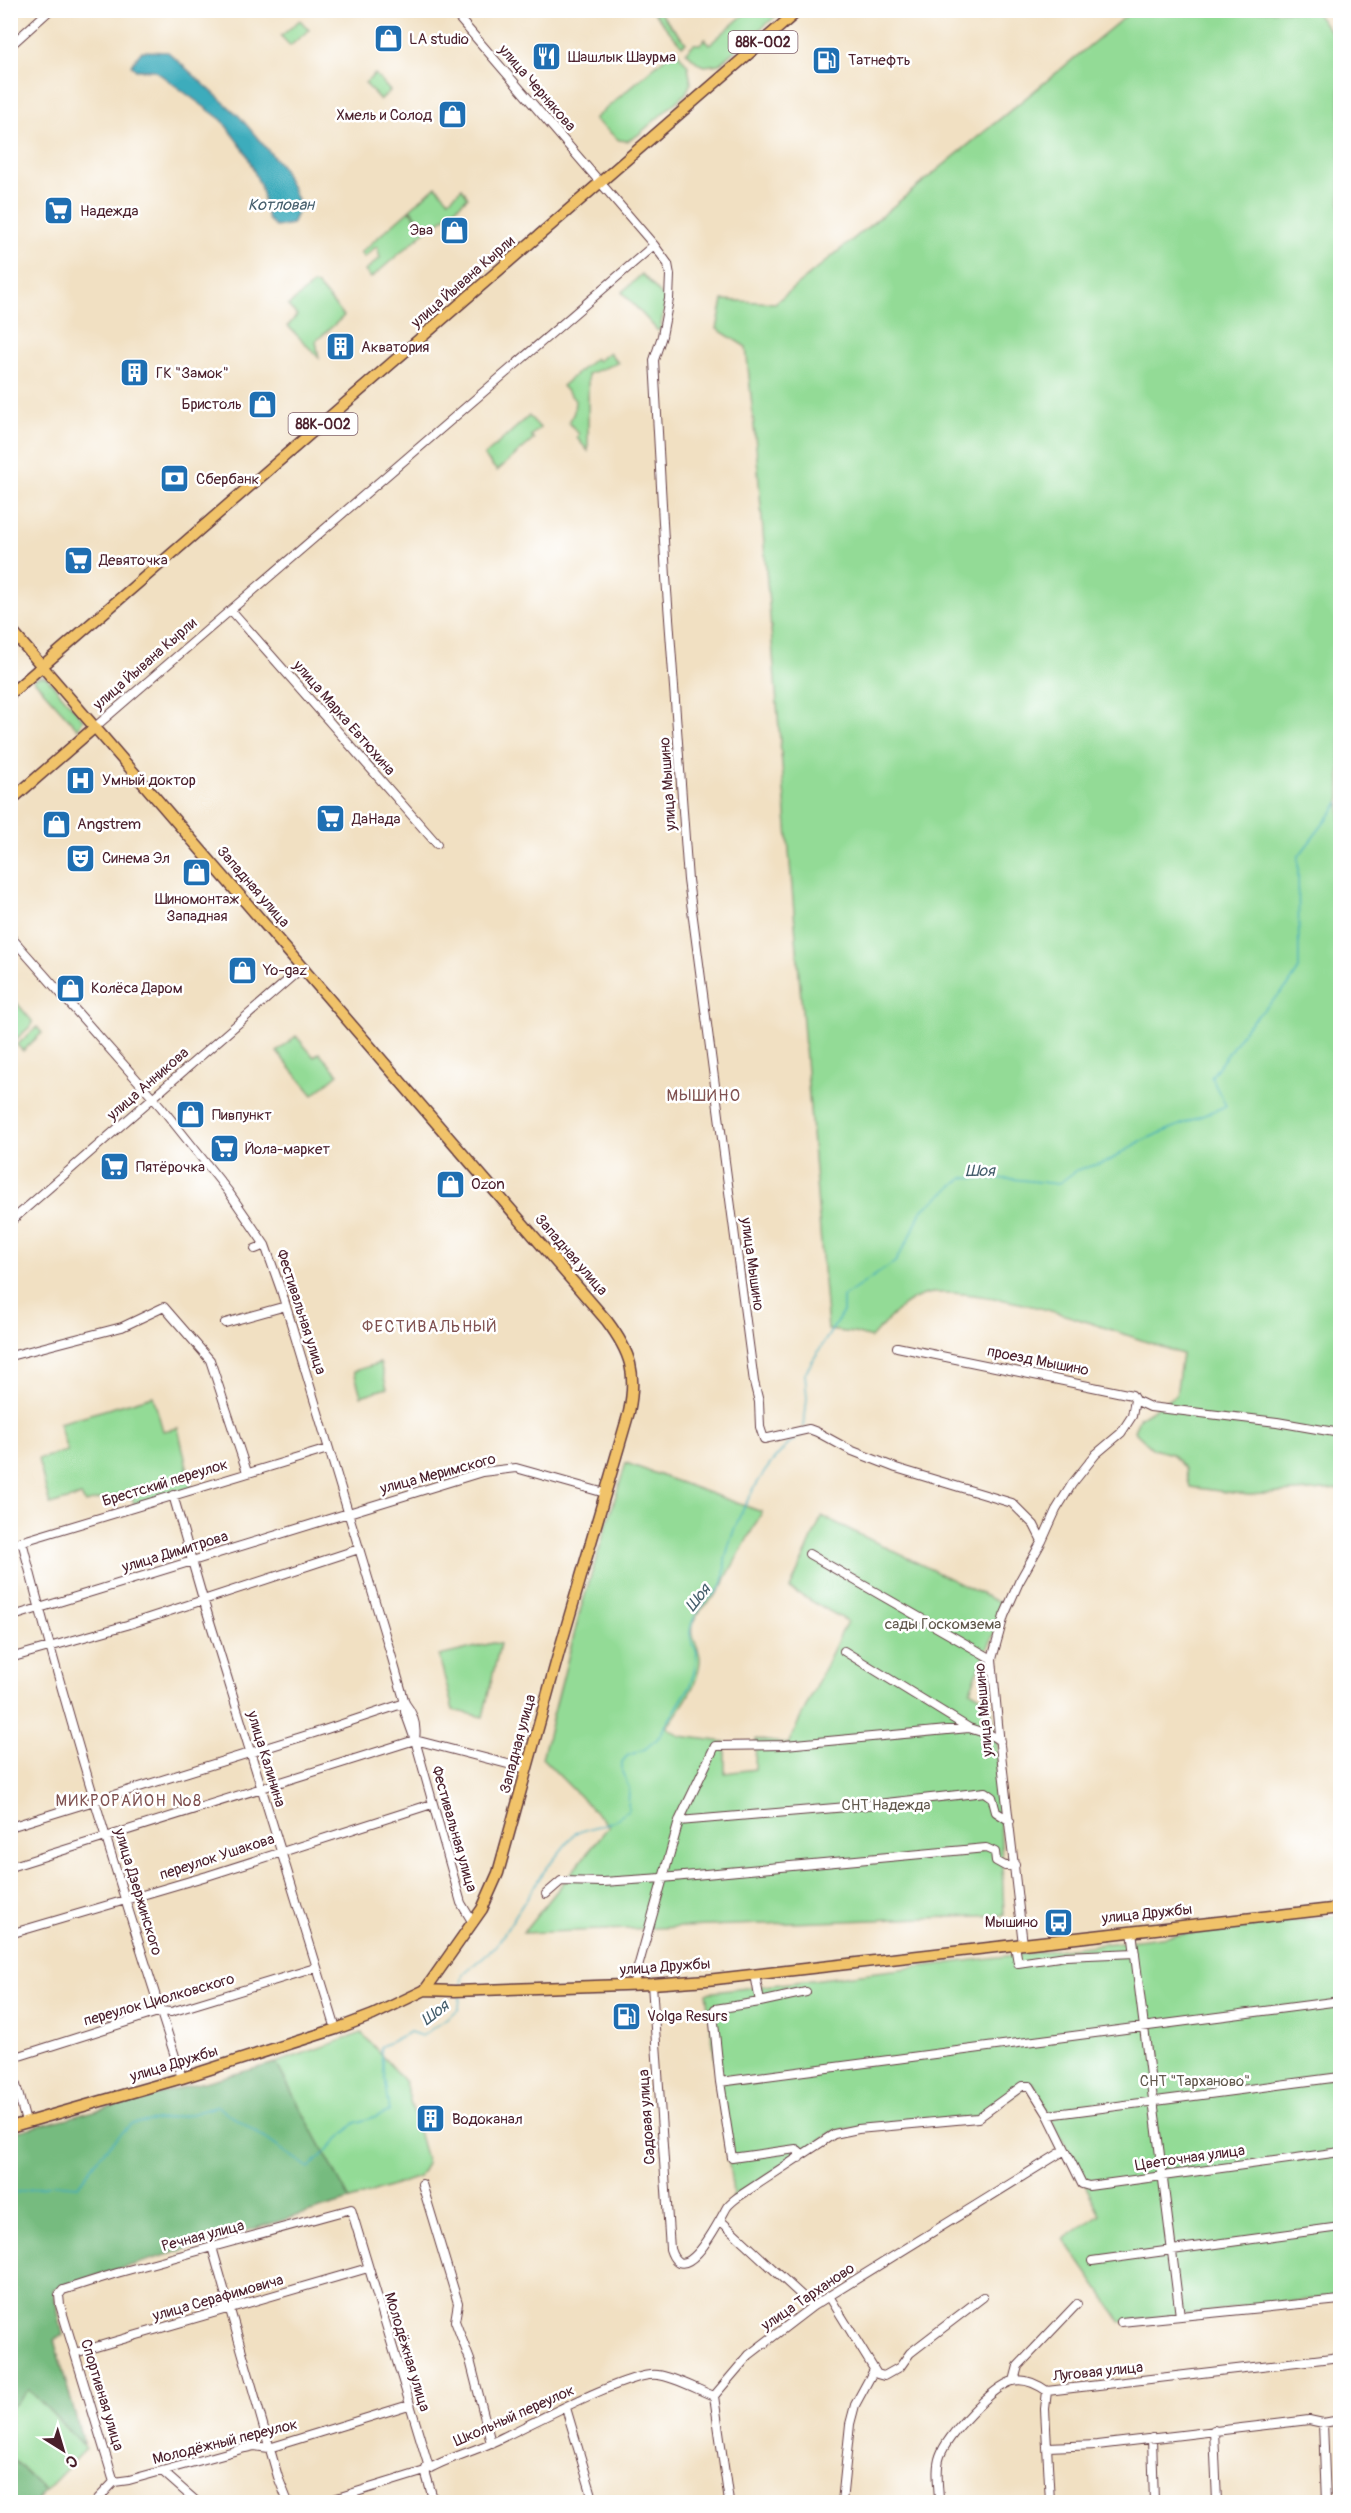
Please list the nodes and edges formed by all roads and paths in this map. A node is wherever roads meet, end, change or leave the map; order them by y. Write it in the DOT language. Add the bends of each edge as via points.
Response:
graph roads {
  1 [pos="50,10"];
  2 [pos="452,10"];
  3 [pos="799,10"];
  4 [pos="10,46"];
  5 [pos="601,182"];
  6 [pos="654,244"];
  7 [pos="655,367"];
  8 [pos="231,610"];
  9 [pos="10,628"];
  10 [pos="44,666"];
  11 [pos="10,694"];
  12 [pos="95,727"];
  13 [pos="10,801"];
  14 [pos="437,844"];
  15 [pos="10,936"];
  16 [pos="303,967"];
  17 [pos="153,1098"];
  18 [pos="10,1222"];
  19 [pos="265,1245"];
  20 [pos="255,1249"];
  21 [pos="286,1306"];
  22 [pos="225,1323"];
  23 [pos="897,1347"];
  24 [pos="10,1356"];
  25 [pos="1135,1400"];
  26 [pos="1341,1433"];
  27 [pos="328,1449"];
  28 [pos="247,1472"];
  29 [pos="605,1493"];
  30 [pos="174,1495"];
  31 [pos="347,1513"];
  32 [pos="22,1541"];
  33 [pos="1042,1541"];
  34 [pos="10,1545"];
  35 [pos="359,1549"];
  36 [pos="809,1554"];
  37 [pos="192,1561"];
  38 [pos="202,1599"];
  39 [pos="39,1608"];
  40 [pos="10,1617"];
  41 [pos="51,1646"];
  42 [pos="844,1651"];
  43 [pos="10,1658"];
  44 [pos="992,1659"];
  45 [pos="405,1703"];
  46 [pos="969,1728"];
  47 [pos="415,1740"];
  48 [pos="1000,1741"];
  49 [pos="250,1753"];
  50 [pos="527,1768"];
  51 [pos="261,1787"];
  52 [pos="96,1800"];
  53 [pos="432,1804"];
  54 [pos="680,1821"];
  55 [pos="1010,1821"];
  56 [pos="10,1827"];
  57 [pos="107,1838"];
  58 [pos="280,1851"];
  59 [pos="1015,1865"];
  60 [pos="10,1867"];
  61 [pos="663,1878"];
  62 [pos="546,1894"];
  63 [pos="126,1899"];
  64 [pos="1341,1908"];
  65 [pos="473,1923"];
  66 [pos="1132,1930"];
  67 [pos="10,1934"];
  68 [pos="1019,1945"];
  69 [pos="1135,1953"];
  70 [pos="315,1968"];
  71 [pos="755,1974"];
  72 [pos="652,1984"];
  73 [pos="633,1985"];
  74 [pos="425,1990"];
  75 [pos="806,1992"];
  76 [pos="1341,2001"];
  77 [pos="760,2002"];
  78 [pos="160,2011"];
  79 [pos="1144,2026"];
  80 [pos="336,2029"];
  81 [pos="10,2061"];
  82 [pos="1341,2077"];
  83 [pos="182,2078"];
  84 [pos="720,2082"];
  85 [pos="1153,2102"];
  86 [pos="1048,2115"];
  87 [pos="26,2122"];
  88 [pos="10,2127"];
  89 [pos="1065,2151"];
  90 [pos="1341,2152"];
  91 [pos="799,2158"];
  92 [pos="1162,2175"];
  93 [pos="422,2184"];
  94 [pos="351,2209"];
  95 [pos="721,2221"];
  96 [pos="1341,2227"];
  97 [pos="212,2247"];
  98 [pos="1172,2249"];
  99 [pos="1092,2261"];
  100 [pos="368,2268"];
  101 [pos="63,2290"];
  102 [pos="829,2296"];
  103 [pos="982,2297"];
  104 [pos="1341,2300"];
  105 [pos="1077,2304"];
  106 [pos="813,2306"];
  107 [pos="230,2308"];
  108 [pos="1180,2316"];
  109 [pos="1121,2322"];
  110 [pos="75,2353"];
  111 [pos="1341,2357"];
  112 [pos="874,2370"];
  113 [pos="1014,2381"];
  114 [pos="1047,2391"];
  115 [pos="714,2396"];
  116 [pos="409,2405"];
  117 [pos="566,2408"];
  118 [pos="1341,2420"];
  119 [pos="1323,2423"];
  120 [pos="1214,2430"];
  121 [pos="1152,2438"];
  122 [pos="491,2443"];
  123 [pos="1048,2447"];
  124 [pos="269,2448"];
  125 [pos="162,2471"];
  126 [pos="425,2471"];
  127 [pos="114,2482"];
  128 [pos="95,2502"];
  129 [pos="197,2502"];
  130 [pos="288,2502"];
  131 [pos="324,2502"];
  132 [pos="434,2502"];
  133 [pos="594,2502"];
  134 [pos="729,2502"];
  135 [pos="842,2502"];
  136 [pos="939,2502"];
  137 [pos="1050,2502"];
  138 [pos="1154,2502"];
  139 [pos="1217,2502"];
  140 [pos="1326,2502"];
  1 -- 4 [label="street"];
  2 -- 5 [label="street, улица Чернякова"];
  3 -- 5 [label="main road, улица Йывана Кырли / 88К-002"];
  5 -- 6 [label="street, улица Чернякова"];
  5 -- 10 [label="main road, улица Йывана Кырли / 88К-002"];
  6 -- 7 [label="street, улица Чернякова" via="668,264 670,275"];
  6 -- 8 [label="street, улица Йывана Кырли"];
  7 -- 33 [label="street, улица Мышино" via="688,880 762,1433 764,1439 809,1429 896,1468 1011,1503 1034,1525"];
  8 -- 12 [label="street, улица Йывана Кырли"];
  8 -- 14 [label="street, улица Марка Евтюхина"];
  9 -- 10 [label="main road, Западная улица"];
  10 -- 11 [label="main road, улица Йывана Кырли"];
  10 -- 12 [label="main road, Западная улица"];
  12 -- 13 [label="main road, улица Йывана Кырли"];
  12 -- 16 [label="main road, Западная улица"];
  15 -- 17 [label="street, Фестивальная улица"];
  16 -- 17 [label="street, улица Анникова"];
  16 -- 29 [label="main road, Западная улица" via="621,1339 631,1362 634,1385"];
  17 -- 18 [label="street, улица Анникова"];
  17 -- 19 [label="street, Фестивальная улица" via="228,1191"];
  19 -- 20 [label="street"];
  19 -- 21 [label="street, Фестивальная улица"];
  21 -- 22 [label="street"];
  21 -- 27 [label="street, Фестивальная улица"];
  23 -- 25 [label="street, проезд Мышино" via="1125,1392"];
  24 -- 28 [label="street" via="122,1327 164,1307 210,1360"];
  25 -- 26 [label="street, проезд Мышино" via="1150,1407"];
  25 -- 33 [label="street" via="1132,1416 1121,1433 1096,1454 1072,1484"];
  27 -- 28 [label="street, Брестский переулок"];
  27 -- 31 [label="street, Фестивальная улица"];
  28 -- 30 [label="street, Брестский переулок"];
  29 -- 31 [label="street, улица Меримского" via="516,1468 495,1470"];
  29 -- 50 [label="main road, Западная улица"];
  30 -- 32 [label="street, Брестский переулок"];
  30 -- 37 [label="street, улица Калинина"];
  31 -- 35 [label="street, Фестивальная улица"];
  31 -- 37 [label="street, улица Димитрова"];
  32 -- 34 [label="street, Брестский переулок"];
  32 -- 39 [label="street, улица Дзержинского"];
  33 -- 44 [label="street, улица Мышино" via="1004,1616"];
  35 -- 38 [label="street"];
  35 -- 45 [label="street, Фестивальная улица"];
  36 -- 44 [label="street"];
  37 -- 38 [label="street, улица Калинина"];
  37 -- 39 [label="street, улица Димитрова"];
  38 -- 41 [label="street"];
  38 -- 49 [label="street, улица Калинина"];
  39 -- 40 [label="street, улица Димитрова"];
  39 -- 41 [label="street, улица Дзержинского"];
  41 -- 43 [label="street"];
  41 -- 52 [label="street, улица Дзержинского"];
  42 -- 46 [label="street"];
  44 -- 48 [label="street, улица Мышино"];
  45 -- 47 [label="street, Фестивальная улица" via="411,1710"];
  45 -- 49 [label="street"];
  46 -- 48 [label="street"];
  46 -- 54 [label="street" via="785,1745 715,1746"];
  47 -- 50 [label="street"];
  47 -- 51 [label="street"];
  47 -- 53 [label="street, Фестивальная улица"];
  48 -- 55 [label="street, улица Мышино"];
  49 -- 51 [label="street, улица Калинина"];
  49 -- 52 [label="street"];
  50 -- 65 [label="main road, Западная улица" via="498,1873 488,1900"];
  51 -- 57 [label="street"];
  51 -- 58 [label="street, улица Калинина"];
  52 -- 56 [label="street"];
  52 -- 57 [label="street, улица Дзержинского"];
  53 -- 58 [label="street, переулок Ушакова"];
  53 -- 65 [label="street, Фестивальная улица" via="461,1904"];
  54 -- 55 [label="street" via="985,1792 992,1797 996,1812"];
  54 -- 61 [label="street"];
  55 -- 59 [label="street, улица Мышино"];
  57 -- 60 [label="street"];
  57 -- 63 [label="street, улица Дзержинского"];
  58 -- 63 [label="street, переулок Ушакова"];
  58 -- 70 [label="street, улица Калинина"];
  59 -- 61 [label="street" via="1005,1866 996,1861 995,1852 987,1848"];
  59 -- 68 [label="street, улица Мышино"];
  61 -- 62 [label="street" via="561,1881"];
  61 -- 73 [label="street"];
  63 -- 67 [label="street, переулок Ушакова"];
  63 -- 78 [label="street, улица Дзержинского"];
  64 -- 66 [label="main road, улица Дружбы"];
  65 -- 74 [label="main road, Западная улица"];
  66 -- 68 [label="main road, улица Дружбы"];
  66 -- 69 [label="street"];
  68 -- 69 [label="street" via="1018,1963"];
  68 -- 71 [label="main road, улица Дружбы"];
  69 -- 79 [label="street"];
  70 -- 78 [label="street, переулок Циолковского" via="171,2012"];
  70 -- 80 [label="street, улица Калинина"];
  71 -- 72 [label="main road, улица Дружбы"];
  71 -- 77 [label="street"];
  72 -- 73 [label="main road, улица Дружбы"];
  72 -- 95 [label="street, Садовая улица" via="670,2249 676,2260 689,2261 696,2255"];
  73 -- 74 [label="main road, улица Дружбы"];
  74 -- 80 [label="main road, улица Дружбы"];
  75 -- 77 [label="street"];
  76 -- 79 [label="street"];
  77 -- 84 [label="street" via="715,2009 713,2013"];
  78 -- 81 [label="street, переулок Циолковского"];
  78 -- 83 [label="street, улица Дзержинского"];
  79 -- 84 [label="street"];
  79 -- 85 [label="street"];
  80 -- 83 [label="main road, улица Дружбы"];
  81 -- 87 [label="street"];
  82 -- 85 [label="street"];
  83 -- 87 [label="main road, улица Дружбы"];
  84 -- 91 [label="street" via="732,2158 796,2149"];
  85 -- 86 [label="street"];
  85 -- 92 [label="street"];
  86 -- 89 [label="street, Цветочная улица"];
  86 -- 91 [label="street, Цветочная улица" via="1030,2086 1022,2086 978,2118 834,2134"];
  87 -- 88 [label="main road, улица Дружбы"];
  89 -- 92 [label="street, Цветочная улица" via="1082,2184 1089,2186"];
  89 -- 102 [label="street, улица Тарханово"];
  90 -- 92 [label="street, Цветочная улица"];
  91 -- 95 [label="street" via="738,2197"];
  92 -- 98 [label="street"];
  93 -- 122 [label="street" via="458,2303 455,2321 470,2360"];
  94 -- 97 [label="street, Речная улица"];
  94 -- 100 [label="street, Молодёжная улица"];
  95 -- 106 [label="street"];
  96 -- 98 [label="street"];
  97 -- 101 [label="street, Речная улица"];
  97 -- 107 [label="street"];
  98 -- 99 [label="street"];
  98 -- 108 [label="street"];
  100 -- 107 [label="street, улица Серафимовича"];
  100 -- 116 [label="street, Молодёжная улица"];
  101 -- 110 [label="street, Спортивная улица" via="60,2305"];
  102 -- 106 [label="street, улица Тарханово"];
  102 -- 112 [label="street"];
  103 -- 112 [label="street" via="909,2353 890,2374 884,2376"];
  104 -- 108 [label="street"];
  105 -- 113 [label="street" via="1018,2366"];
  106 -- 115 [label="street, улица Тарханово" via="749,2355"];
  107 -- 110 [label="street, улица Серафимовича"];
  107 -- 124 [label="street"];
  108 -- 109 [label="street"];
  110 -- 127 [label="street, Спортивная улица"];
  111 -- 114 [label="street, Луговая улица"];
  112 -- 135 [label="street" via="855,2404 850,2424"];
  113 -- 114 [label="street, Луговая улица" via="1037,2384"];
  113 -- 136 [label="street" via="983,2402 943,2448 938,2466"];
  114 -- 123 [label="street"];
  115 -- 117 [label="street, Школьный переулок" via="658,2374 639,2376"];
  115 -- 134 [label="street"];
  116 -- 124 [label="street, Молодёжный переулок"];
  116 -- 126 [label="street, Молодёжная улица" via="428,2464"];
  117 -- 122 [label="street, Школьный переулок"];
  117 -- 133 [label="street"];
  118 -- 119 [label="street"];
  119 -- 120 [label="street" via="1309,2420"];
  119 -- 140 [label="street"];
  120 -- 121 [label="street"];
  120 -- 139 [label="street"];
  121 -- 123 [label="street"];
  121 -- 138 [label="street"];
  122 -- 126 [label="street, Школьный переулок"];
  123 -- 137 [label="street"];
  124 -- 125 [label="street, Молодёжный переулок" via="244,2448"];
  124 -- 130 [label="street"];
  125 -- 127 [label="street, Молодёжный переулок"];
  125 -- 129 [label="street"];
  126 -- 131 [label="street, Школьный переулок"];
  126 -- 132 [label="street, Молодёжная улица"];
  127 -- 128 [label="street"];
}
